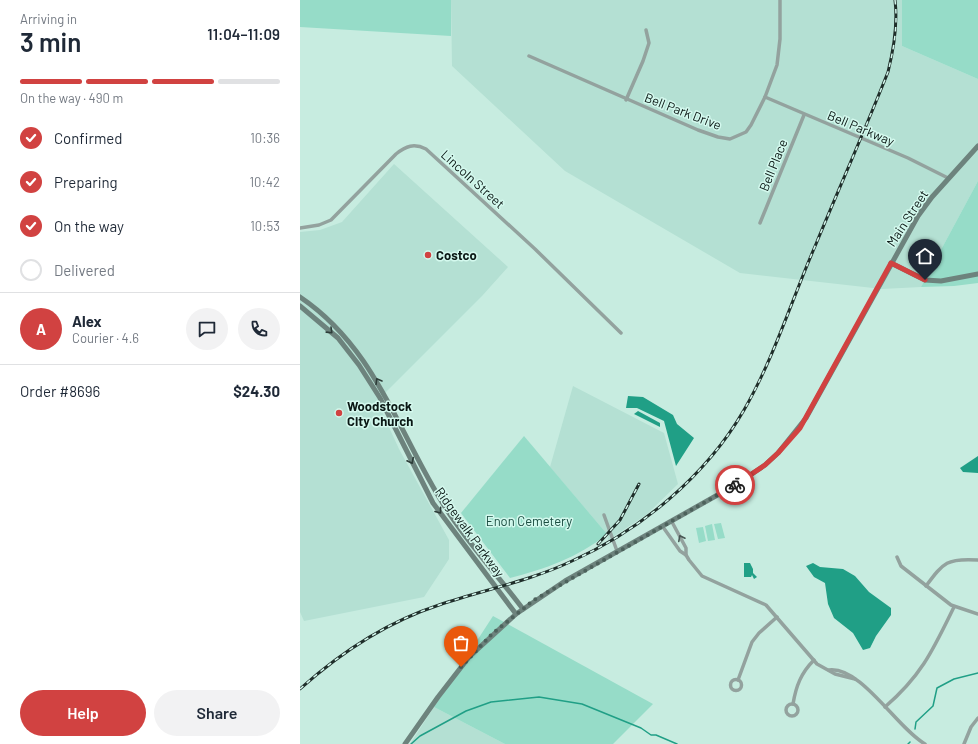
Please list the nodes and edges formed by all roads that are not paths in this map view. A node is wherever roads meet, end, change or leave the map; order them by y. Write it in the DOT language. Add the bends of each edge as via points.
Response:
graph roads {
  1 [pos="780,0"];
  2 [pos="646,30"];
  3 [pos="530,56"];
  4 [pos="765,97"];
  5 [pos="626,100"];
  6 [pos="804,115"];
  7 [pos="978,146"];
  8 [pos="948,178"];
  9 [pos="760,223"];
  10 [pos="300,228"];
  11 [pos="891,263"];
  12 [pos="978,274"];
  13 [pos="300,297"];
  14 [pos="300,306"];
  15 [pos="621,333"];
  16 [pos="604,515"];
  17 [pos="672,522"];
  18 [pos="664,527"];
  19 [pos="617,551"];
  20 [pos="686,555"];
  21 [pos="896,557"];
  22 [pos="978,560"];
  23 [pos="926,586"];
  24 [pos="954,607"];
  25 [pos="522,609"];
  26 [pos="516,614"];
  27 [pos="978,614"];
  28 [pos="778,618"];
  29 [pos="814,660"];
  30 [pos="738,680"];
  31 [pos="793,704"];
  32 [pos="885,707"];
  33 [pos="978,718"];
  34 [pos="405,744"];
  35 [pos="925,744"];
  36 [pos="964,744"];
  1 -- 4 [label="street, Bell Park Drive" via="780,39 776,65"];
  2 -- 5 [label="street" via="649,43 644,61"];
  3 -- 5 [label="street, Bell Park Drive"];
  4 -- 5 [label="street, Bell Park Drive" via="746,132 730,139 718,137"];
  4 -- 6 [label="street, Bell Parkway"];
  6 -- 8 [label="street, Bell Parkway" via="908,158"];
  6 -- 9 [label="street, Bell Place"];
  7 -- 8 [label="main road, Main Street"];
  8 -- 11 [label="main road, Main Street" via="918,216"];
  10 -- 15 [label="street, Lincoln Street" via="328,222 396,154 405,147 419,146 535,248"];
  11 -- 12 [label="main road" via="925,280"];
  11 -- 17 [label="main road, Main Street" via="806,418 792,438 765,465 738,484"];
  25 -- 13 [label="main road, Ridgewalk Parkway, one-way" via="440,499 386,395 364,360 336,327"];
  14 -- 26 [label="main road, Ridgewalk Parkway, one-way" via="338,338 359,365 380,398 433,503"];
  16 -- 19 [label="street"];
  17 -- 18 [label="main road, Main Street"];
  20 -- 17 [label="street, one-way" via="686,548"];
  18 -- 19 [label="main road, Main Street"];
  18 -- 20 [label="street" via="680,552"];
  19 -- 25 [label="main road, Main Street"];
  20 -- 28 [label="street" via="702,576 766,605"];
  21 -- 23 [label="street" via="901,566"];
  22 -- 23 [label="street" via="951,561 941,566"];
  23 -- 24 [label="street"];
  24 -- 27 [label="street"];
  24 -- 32 [label="street" via="928,659 909,684"];
  25 -- 26 [label="main road, Main Street"];
  26 -- 34 [label="main road, Main Street" via="469,657"];
  28 -- 29 [label="street"];
  28 -- 30 [label="street" via="752,642"];
  29 -- 31 [label="street" via="798,682"];
  29 -- 32 [label="street" via="835,674 855,679 872,691"];
  32 -- 35 [label="street" via="900,725"];
  33 -- 36 [label="street" via="973,723"];
}
